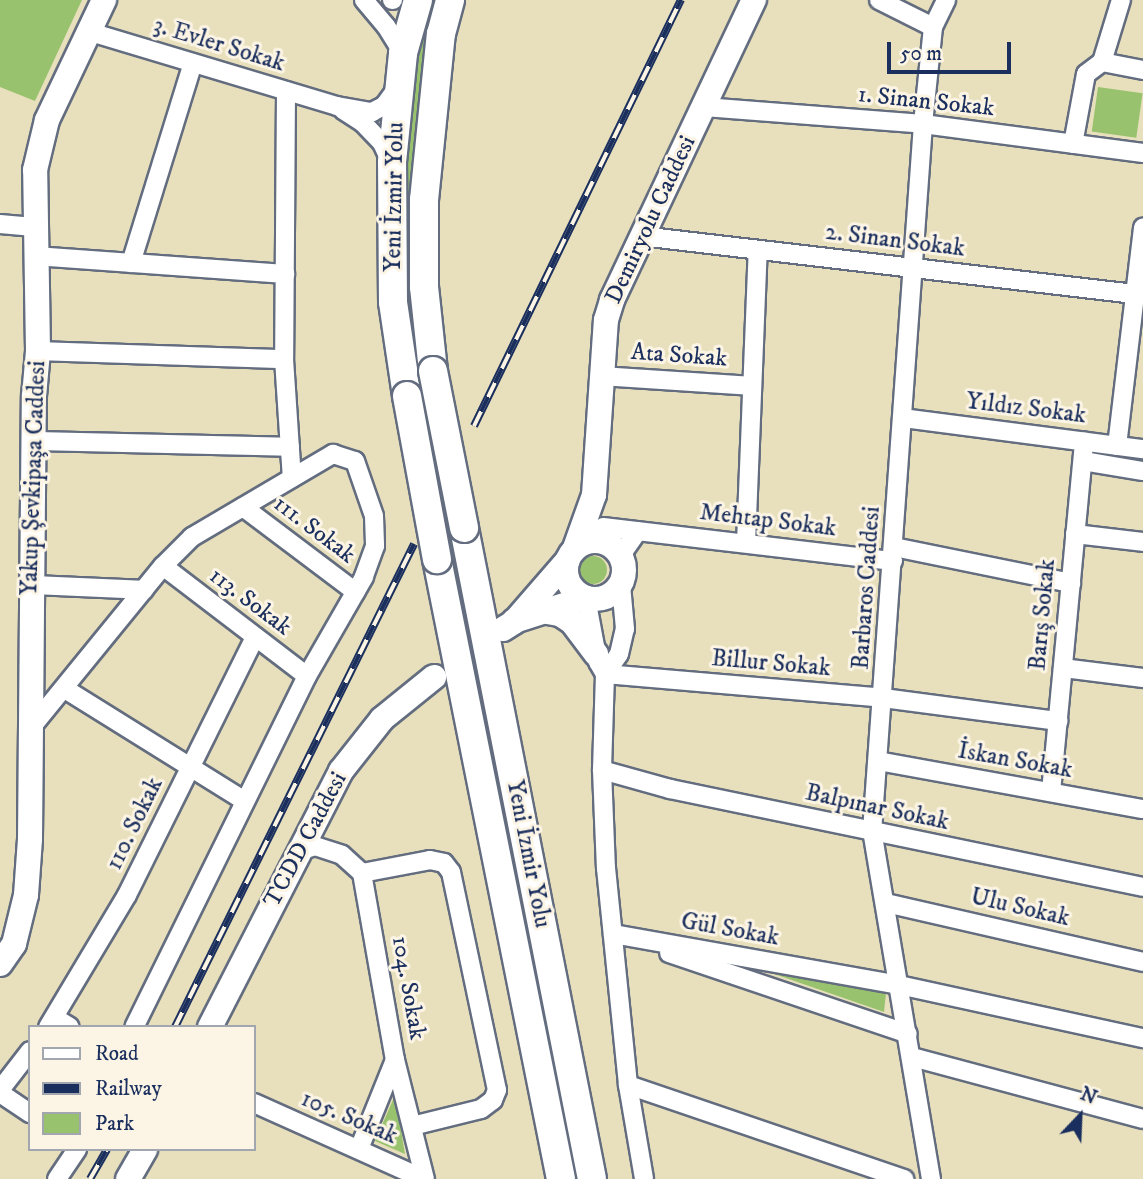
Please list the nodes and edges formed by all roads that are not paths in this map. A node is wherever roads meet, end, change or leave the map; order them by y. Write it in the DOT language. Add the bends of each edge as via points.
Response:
graph roads {
  1 [pos="104,0"];
  2 [pos="364,0"];
  3 [pos="418,0"];
  4 [pos="450,0"];
  5 [pos="754,0"];
  6 [pos="879,0"];
  7 [pos="946,0"];
  8 [pos="1121,0"];
  9 [pos="933,27"];
  10 [pos="88,31"];
  11 [pos="403,53"];
  12 [pos="1102,62"];
  13 [pos="193,63"];
  14 [pos="1143,70"];
  15 [pos="400,85"];
  16 [pos="286,91"];
  17 [pos="337,106"];
  18 [pos="704,107"];
  19 [pos="923,124"];
  20 [pos="1073,144"];
  21 [pos="1143,153"];
  22 [pos="392,162"];
  23 [pos="0,223"];
  24 [pos="34,227"];
  25 [pos="1143,228"];
  26 [pos="641,236"];
  27 [pos="758,250"];
  28 [pos="35,256"];
  29 [pos="131,263"];
  30 [pos="912,267"];
  31 [pos="285,274"];
  32 [pos="1139,294"];
  33 [pos="38,351"];
  34 [pos="284,359"];
  35 [pos="602,376"];
  36 [pos="752,386"];
  37 [pos="904,418"];
  38 [pos="34,441"];
  39 [pos="1084,442"];
  40 [pos="1117,446"];
  41 [pos="290,447"];
  42 [pos="1143,449"];
  43 [pos="1083,461"];
  44 [pos="1143,471"];
  45 [pos="292,478"];
  46 [pos="594,495"];
  47 [pos="243,507"];
  48 [pos="638,531"];
  49 [pos="1075,534"];
  50 [pos="611,542"];
  51 [pos="1143,542"];
  52 [pos="746,543"];
  53 [pos="894,554"];
  54 [pos="571,555"];
  55 [pos="163,566"];
  56 [pos="1071,583"];
  57 [pos="31,585"];
  58 [pos="621,585"];
  59 [pos="144,590"];
  60 [pos="355,592"];
  61 [pos="586,598"];
  62 [pos="547,612"];
  63 [pos="255,637"];
  64 [pos="601,664"];
  65 [pos="1063,668"];
  66 [pos="307,676"];
  67 [pos="434,677"];
  68 [pos="1143,678"];
  69 [pos="65,689"];
  70 [pos="883,698"];
  71 [pos="1058,721"];
  72 [pos="30,729"];
  73 [pos="878,761"];
  74 [pos="190,767"];
  75 [pos="602,770"];
  76 [pos="1051,792"];
  77 [pos="245,802"];
  78 [pos="1143,809"];
  79 [pos="872,832"];
  80 [pos="300,850"];
  81 [pos="362,873"];
  82 [pos="1143,887"];
  83 [pos="886,903"];
  84 [pos="613,934"];
  85 [pos="1143,962"];
  86 [pos="0,964"];
  87 [pos="898,985"];
  88 [pos="58,1024"];
  89 [pos="135,1025"];
  90 [pos="211,1025"];
  91 [pos="908,1034"];
  92 [pos="1143,1038"];
  93 [pos="28,1054"];
  94 [pos="912,1057"];
  95 [pos="396,1060"];
  96 [pos="628,1086"];
  97 [pos="0,1092"];
  98 [pos="256,1104"];
  99 [pos="28,1112"];
  100 [pos="1143,1119"];
  101 [pos="412,1126"];
  102 [pos="359,1149"];
  103 [pos="76,1151"];
  104 [pos="144,1151"];
  105 [pos="425,1178"];
  106 [pos="57,1179"];
  107 [pos="128,1179"];
  108 [pos="561,1179"];
  109 [pos="592,1179"];
  110 [pos="644,1179"];
  111 [pos="904,1179"];
  112 [pos="931,1179"];
  1 -- 10 [label="main road, Yakup Şevkipaşa Caddesi"];
  2 -- 11 [label="street"];
  3 -- 11 [label="highway, Yeni İzmir Yolu"];
  4 -- 109 [label="highway, Yeni İzmir Yolu, bridge" via="441,34 424,200 424,287 433,371"];
  5 -- 18 [label="main road, Demiryolu Caddesi"];
  6 -- 9 [label="street"];
  7 -- 9 [label="street, Barbaros Caddesi"];
  8 -- 12 [label="street"];
  9 -- 19 [label="street, Barbaros Caddesi"];
  10 -- 13 [label="street, 3. Evler Sokak"];
  10 -- 24 [label="main road, Yakup Şevkipaşa Caddesi" via="47,120 36,170"];
  11 -- 15 [label="highway, Yeni İzmir Yolu"];
  12 -- 14 [label="street"];
  12 -- 20 [label="street" via="1086,74"];
  13 -- 16 [label="street, 3. Evler Sokak"];
  13 -- 29 [label="street"];
  15 -- 17 [label="street" via="384,106 372,113"];
  15 -- 22 [label="highway, Yeni İzmir Yolu"];
  16 -- 17 [label="street, 3. Evler Sokak"];
  16 -- 31 [label="street"];
  17 -- 22 [label="street" via="363,123"];
  18 -- 19 [label="street, 1. Sinan Sokak"];
  18 -- 26 [label="main road, Demiryolu Caddesi"];
  19 -- 20 [label="street, 1. Sinan Sokak"];
  19 -- 30 [label="street, Barbaros Caddesi"];
  20 -- 21 [label="street, 1. Sinan Sokak"];
  22 -- 108 [label="highway, Yeni İzmir Yolu, bridge" via="393,302 407,396"];
  23 -- 24 [label="street"];
  24 -- 28 [label="main road, Yakup Şevkipaşa Caddesi"];
  25 -- 32 [label="street"];
  26 -- 27 [label="street, 2. Sinan Sokak"];
  26 -- 35 [label="main road, Demiryolu Caddesi" via="612,300"];
  27 -- 30 [label="street, 2. Sinan Sokak"];
  27 -- 36 [label="street, Ata Sokak"];
  28 -- 29 [label="street"];
  28 -- 33 [label="main road, Yakup Şevkipaşa Caddesi"];
  29 -- 31 [label="street"];
  30 -- 32 [label="street, 2. Sinan Sokak"];
  30 -- 37 [label="street, Barbaros Caddesi"];
  31 -- 34 [label="street"];
  32 -- 40 [label="street"];
  33 -- 34 [label="street"];
  33 -- 38 [label="main road, Yakup Şevkipaşa Caddesi"];
  34 -- 41 [label="street"];
  35 -- 36 [label="street, Ata Sokak"];
  35 -- 46 [label="main road, Demiryolu Caddesi"];
  36 -- 52 [label="street, Ata Sokak"];
  37 -- 39 [label="street, Yıldız Sokak"];
  37 -- 53 [label="street, Barbaros Caddesi"];
  38 -- 41 [label="street"];
  38 -- 57 [label="main road, Yakup Şevkipaşa Caddesi"];
  39 -- 40 [label="street, Yıldız Sokak"];
  39 -- 43 [label="street, Barış Sokak"];
  40 -- 42 [label="street, Yıldız Sokak"];
  41 -- 45 [label="street"];
  43 -- 44 [label="street, Yıldız Sokak"];
  43 -- 49 [label="street, Barış Sokak"];
  45 -- 47 [label="street"];
  45 -- 60 [label="street" via="333,454 355,461 374,516 375,546"];
  46 -- 50 [label="main road"];
  46 -- 54 [label="main road"];
  47 -- 55 [label="street" via="192,537"];
  47 -- 60 [label="street, 111. Sokak"];
  48 -- 50 [label="street"];
  48 -- 50 [label="street, Mehtap Sokak"];
  48 -- 52 [label="street, Mehtap Sokak"];
  49 -- 51 [label="street"];
  49 -- 56 [label="street, Barış Sokak"];
  50 -- 54 [label="main road" via="595,541"];
  50 -- 58 [label="main road" via="624,575"];
  52 -- 53 [label="street, Mehtap Sokak"];
  53 -- 56 [label="street, Mehtap Sokak"];
  53 -- 70 [label="street, Barbaros Caddesi"];
  54 -- 61 [label="main road" via="567,579 577,594"];
  54 -- 62 [label="main road" via="509,625"];
  55 -- 59 [label="street"];
  55 -- 63 [label="street, 113. Sokak"];
  56 -- 65 [label="street, Barış Sokak"];
  57 -- 59 [label="street"];
  57 -- 72 [label="main road, Yakup Şevkipaşa Caddesi"];
  58 -- 61 [label="main road" via="605,598"];
  58 -- 64 [label="street" via="625,629 619,654"];
  59 -- 69 [label="street"];
  60 -- 66 [label="street"];
  61 -- 62 [label="main road"];
  61 -- 64 [label="street"];
  62 -- 64 [label="main road" via="572,622"];
  63 -- 66 [label="street, 113. Sokak"];
  63 -- 74 [label="street, 110. Sokak"];
  64 -- 70 [label="street, Billur Sokak"];
  64 -- 75 [label="street"];
  65 -- 68 [label="street"];
  65 -- 71 [label="street, Barış Sokak"];
  66 -- 77 [label="street"];
  67 -- 80 [label="main road, TCDD Caddesi" via="359,744"];
  69 -- 72 [label="street"];
  69 -- 74 [label="street"];
  70 -- 71 [label="street, Billur Sokak"];
  70 -- 73 [label="street, Barbaros Caddesi"];
  71 -- 76 [label="street, Barış Sokak"];
  72 -- 86 [label="main road, Yakup Şevkipaşa Caddesi" via="26,895 14,944"];
  73 -- 76 [label="street, İskan Sokak"];
  73 -- 79 [label="street, Barbaros Caddesi"];
  74 -- 77 [label="street"];
  74 -- 88 [label="street, 110. Sokak"];
  75 -- 79 [label="street, Balpınar Sokak"];
  75 -- 84 [label="street"];
  76 -- 78 [label="street, İskan Sokak"];
  77 -- 89 [label="street"];
  79 -- 82 [label="street, Balpınar Sokak"];
  79 -- 83 [label="street, Barbaros Caddesi"];
  80 -- 81 [label="street" via="315,846 342,855"];
  80 -- 90 [label="main road, TCDD Caddesi"];
  81 -- 95 [label="street, 104. Sokak"];
  81 -- 101 [label="street" via="430,860 448,867 497,1090 481,1109"];
  83 -- 85 [label="street, Ulu Sokak"];
  83 -- 87 [label="street, Barbaros Caddesi"];
  84 -- 87 [label="street, Gül Sokak"];
  84 -- 91 [label="street, Gül Sokak"];
  84 -- 96 [label="street"];
  87 -- 91 [label="street, Barbaros Caddesi"];
  87 -- 92 [label="street, Gül Sokak"];
  91 -- 94 [label="street, Barbaros Caddesi"];
  93 -- 97 [label="street"];
  94 -- 100 [label="street"];
  94 -- 112 [label="street, Barbaros Caddesi"];
  95 -- 101 [label="street, 104. Sokak"];
  95 -- 102 [label="street"];
  96 -- 110 [label="street"];
  96 -- 111 [label="street"];
  97 -- 99 [label="street"];
  98 -- 102 [label="street, 105. Sokak"];
  101 -- 105 [label="street, 104. Sokak"];
  102 -- 105 [label="street, 105. Sokak"];
  103 -- 106 [label="street"];
  104 -- 107 [label="main road"];
}
